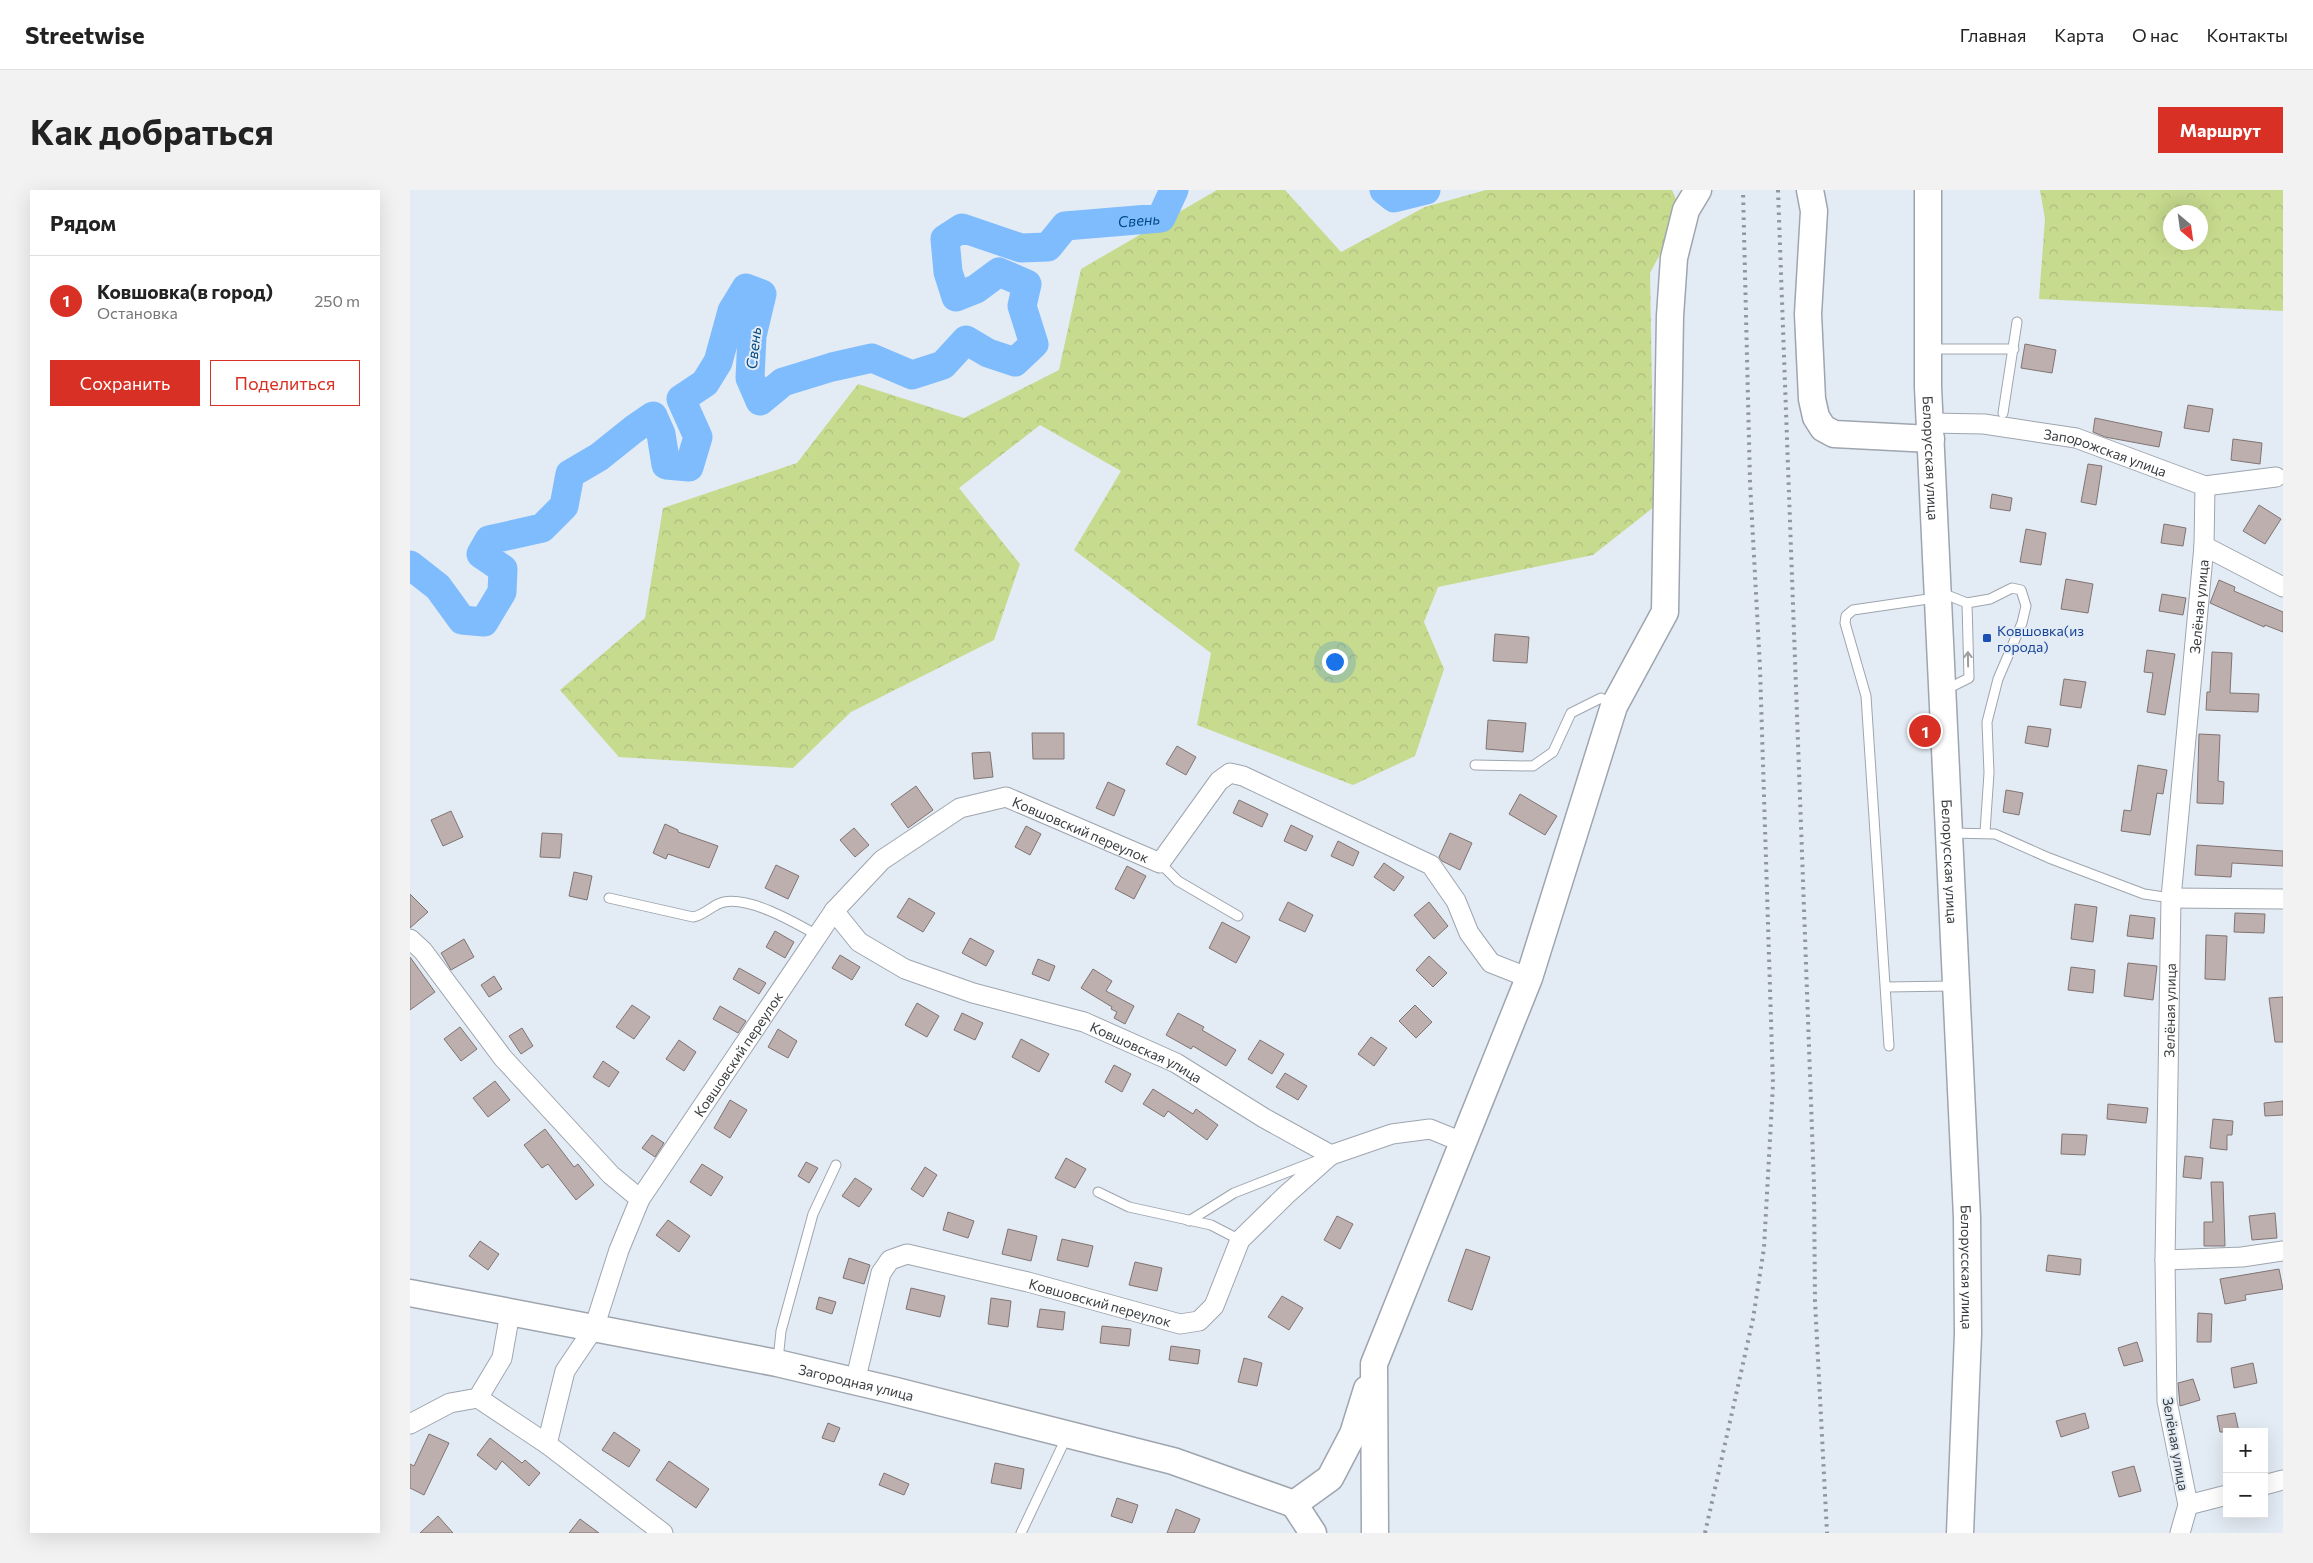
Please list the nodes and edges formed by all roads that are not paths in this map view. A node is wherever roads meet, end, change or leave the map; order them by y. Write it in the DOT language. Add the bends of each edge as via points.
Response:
graph roads {
  1 [pos="1698,190"];
  2 [pos="1810,190"];
  3 [pos="1928,190"];
  4 [pos="2017,322"];
  5 [pos="1928,349"];
  6 [pos="2014,349"];
  7 [pos="2003,413"];
  8 [pos="1930,431"];
  9 [pos="2276,477"];
  10 [pos="2205,486"];
  11 [pos="2204,546"];
  12 [pos="2283,587"];
  13 [pos="1938,594"];
  14 [pos="1967,603"];
  15 [pos="1942,692"];
  16 [pos="1614,706"];
  17 [pos="1475,765"];
  18 [pos="1985,832"];
  19 [pos="1950,833"];
  20 [pos="1160,863"];
  21 [pos="610,898"];
  22 [pos="2171,898"];
  23 [pos="2283,900"];
  24 [pos="834,911"];
  25 [pos="1238,916"];
  26 [pos="817,935"];
  27 [pos="410,939"];
  28 [pos="1529,978"];
  29 [pos="1956,986"];
  30 [pos="1886,987"];
  31 [pos="1889,1046"];
  32 [pos="1462,1142"];
  33 [pos="1330,1155"];
  34 [pos="836,1165"];
  35 [pos="1098,1192"];
  36 [pos="640,1199"];
  37 [pos="1189,1220"];
  38 [pos="1240,1240"];
  39 [pos="2283,1251"];
  40 [pos="2165,1260"];
  41 [pos="410,1293"];
  42 [pos="510,1313"];
  43 [pos="594,1328"];
  44 [pos="778,1363"];
  45 [pos="1374,1364"];
  46 [pos="855,1382"];
  47 [pos="478,1398"];
  48 [pos="410,1424"];
  49 [pos="1068,1434"];
  50 [pos="547,1444"];
  51 [pos="2283,1480"];
  52 [pos="2268,1484"];
  53 [pos="2223,1496"];
  54 [pos="1294,1504"];
  55 [pos="2188,1505"];
  56 [pos="663,1533"];
  57 [pos="1021,1533"];
  58 [pos="1313,1533"];
  59 [pos="1375,1533"];
  60 [pos="1960,1533"];
  61 [pos="2180,1533"];
  1 -- 16 [label="street" via="1686,210 1674,258 1670,316 1665,612"];
  2 -- 8 [label="street" via="1814,211 1808,314 1812,399 1816,417 1822,428 1834,434"];
  3 -- 5 [label="street, Белорусская улица"];
  4 -- 6 [label="lane"];
  5 -- 6 [label="lane"];
  5 -- 8 [label="street, Белорусская улица"];
  6 -- 7 [label="lane"];
  8 -- 10 [label="street, Запорожская улица" via="1984,424 2076,438"];
  8 -- 13 [label="street, Белорусская улица"];
  9 -- 10 [label="street, Запорожская улица"];
  10 -- 11 [label="street, Зелёная улица"];
  11 -- 12 [label="street"];
  11 -- 22 [label="street, Зелёная улица"];
  13 -- 14 [label="lane"];
  13 -- 15 [label="street, Белорусская улица"];
  13 -- 30 [label="lane" via="1853,610 1846,616 1845,624 1866,696"];
  15 -- 14 [label="lane, one-way" via="1969,678"];
  14 -- 18 [label="lane" via="1990,599 2012,588 2021,590 2026,606 1998,679 1987,722 1989,773"];
  15 -- 19 [label="street, Белорусская улица"];
  16 -- 17 [label="lane" via="1601,698 1571,713 1554,752 1533,766"];
  16 -- 28 [label="street"];
  18 -- 19 [label="lane"];
  18 -- 22 [label="lane" via="2144,894"];
  19 -- 29 [label="street, Белорусская улица"];
  20 -- 24 [label="street, Ковшовский переулок" via="1006,797 960,808 882,860"];
  20 -- 25 [label="lane" via="1178,881"];
  20 -- 28 [label="street, Ковшовский переулок" via="1219,781 1230,773 1243,776 1431,865 1456,901 1469,932 1491,963"];
  21 -- 26 [label="lane" via="693,917 723,902 740,902 764,909"];
  22 -- 23 [label="street"];
  22 -- 40 [label="street, Зелёная улица"];
  24 -- 26 [label="street, Ковшовский переулок"];
  24 -- 33 [label="street, Ковшовская улица" via="859,942 905,969 973,993 1084,1022 1176,1063"];
  26 -- 36 [label="street, Ковшовский переулок"];
  27 -- 36 [label="street" via="423,951 504,1058 610,1174"];
  28 -- 32 [label="street"];
  29 -- 30 [label="lane"];
  29 -- 60 [label="street, Белорусская улица" via="1967,1217 1968,1334"];
  30 -- 31 [label="lane"];
  32 -- 33 [label="street" via="1430,1129 1392,1134"];
  32 -- 45 [label="street"];
  33 -- 37 [label="lane" via="1234,1193"];
  33 -- 38 [label="street, Ковшовский переулок"];
  34 -- 44 [label="lane" via="813,1214 782,1331"];
  35 -- 37 [label="lane" via="1129,1207"];
  36 -- 43 [label="street, Ковшовский переулок" via="619,1250"];
  37 -- 38 [label="lane" via="1211,1225"];
  38 -- 46 [label="street, Ковшовский переулок" via="1214,1306 1199,1321 1180,1324 1028,1282 908,1254 890,1260 881,1274"];
  39 -- 40 [label="street" via="2242,1257"];
  40 -- 55 [label="street, Зелёная улица" via="2167,1401"];
  41 -- 42 [label="street, Загородная улица"];
  42 -- 43 [label="street, Загородная улица"];
  42 -- 47 [label="street" via="502,1358"];
  43 -- 44 [label="street, Загородная улица"];
  43 -- 50 [label="street, Ковшовский переулок" via="565,1371"];
  44 -- 46 [label="street, Загородная улица"];
  45 -- 54 [label="street" via="1353,1434 1330,1478"];
  45 -- 59 [label="street"];
  46 -- 49 [label="street, Загородная улица"];
  47 -- 48 [label="street" via="450,1403"];
  47 -- 50 [label="street"];
  49 -- 54 [label="street, Загородная улица" via="1173,1461"];
  49 -- 57 [label="lane"];
  50 -- 56 [label="street"];
  51 -- 52 [label="street"];
  53 -- 55 [label="street"];
  54 -- 58 [label="street"];
  55 -- 61 [label="street, Зелёная улица"];
}
